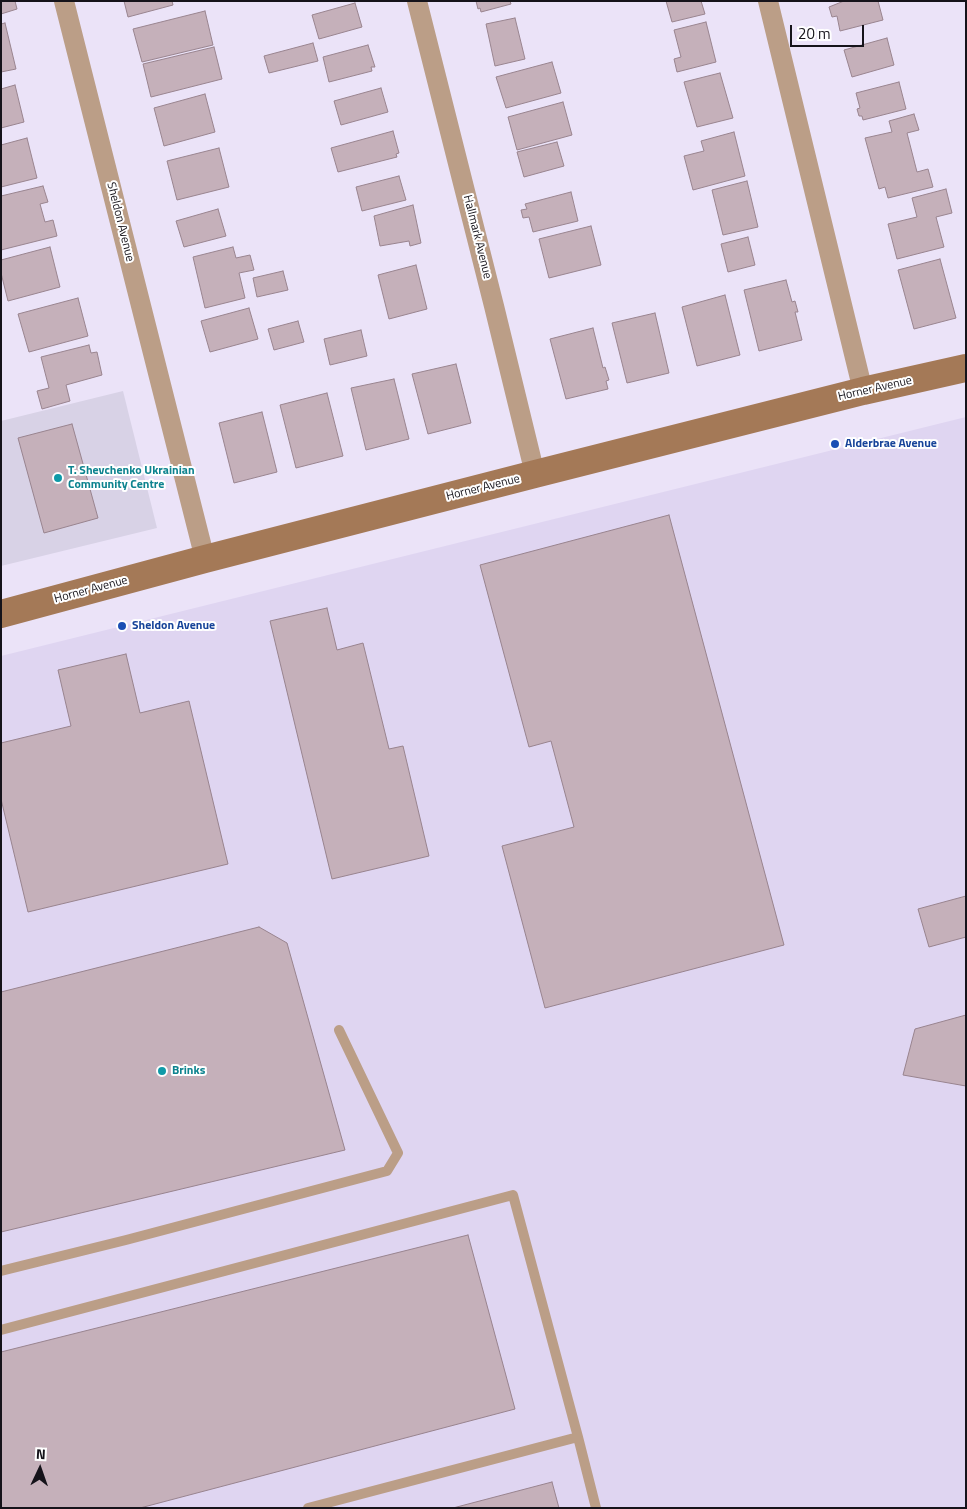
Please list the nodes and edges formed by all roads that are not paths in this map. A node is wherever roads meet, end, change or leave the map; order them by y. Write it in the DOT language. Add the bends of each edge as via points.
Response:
graph roads {
  1 [pos="64,1"];
  2 [pos="417,1"];
  3 [pos="768,1"];
  4 [pos="966,368"];
  5 [pos="863,391"];
  6 [pos="535,474"];
  7 [pos="205,559"];
  8 [pos="1,614"];
  9 [pos="339,1030"];
  10 [pos="1,1271"];
  11 [pos="1,1330"];
  12 [pos="578,1437"];
  13 [pos="308,1508"];
  14 [pos="596,1508"];
  1 -- 7 [label="street, Sheldon Avenue"];
  2 -- 6 [label="street, Hallmark Avenue"];
  3 -- 5 [label="street"];
  4 -- 5 [label="main road, Horner Avenue"];
  5 -- 6 [label="main road, Horner Avenue"];
  6 -- 7 [label="main road, Horner Avenue"];
  7 -- 8 [label="main road, Horner Avenue"];
  9 -- 10 [label="lane" via="398,1153 387,1171"];
  11 -- 12 [label="lane" via="513,1195"];
  12 -- 13 [label="lane"];
  12 -- 14 [label="lane"];
}
